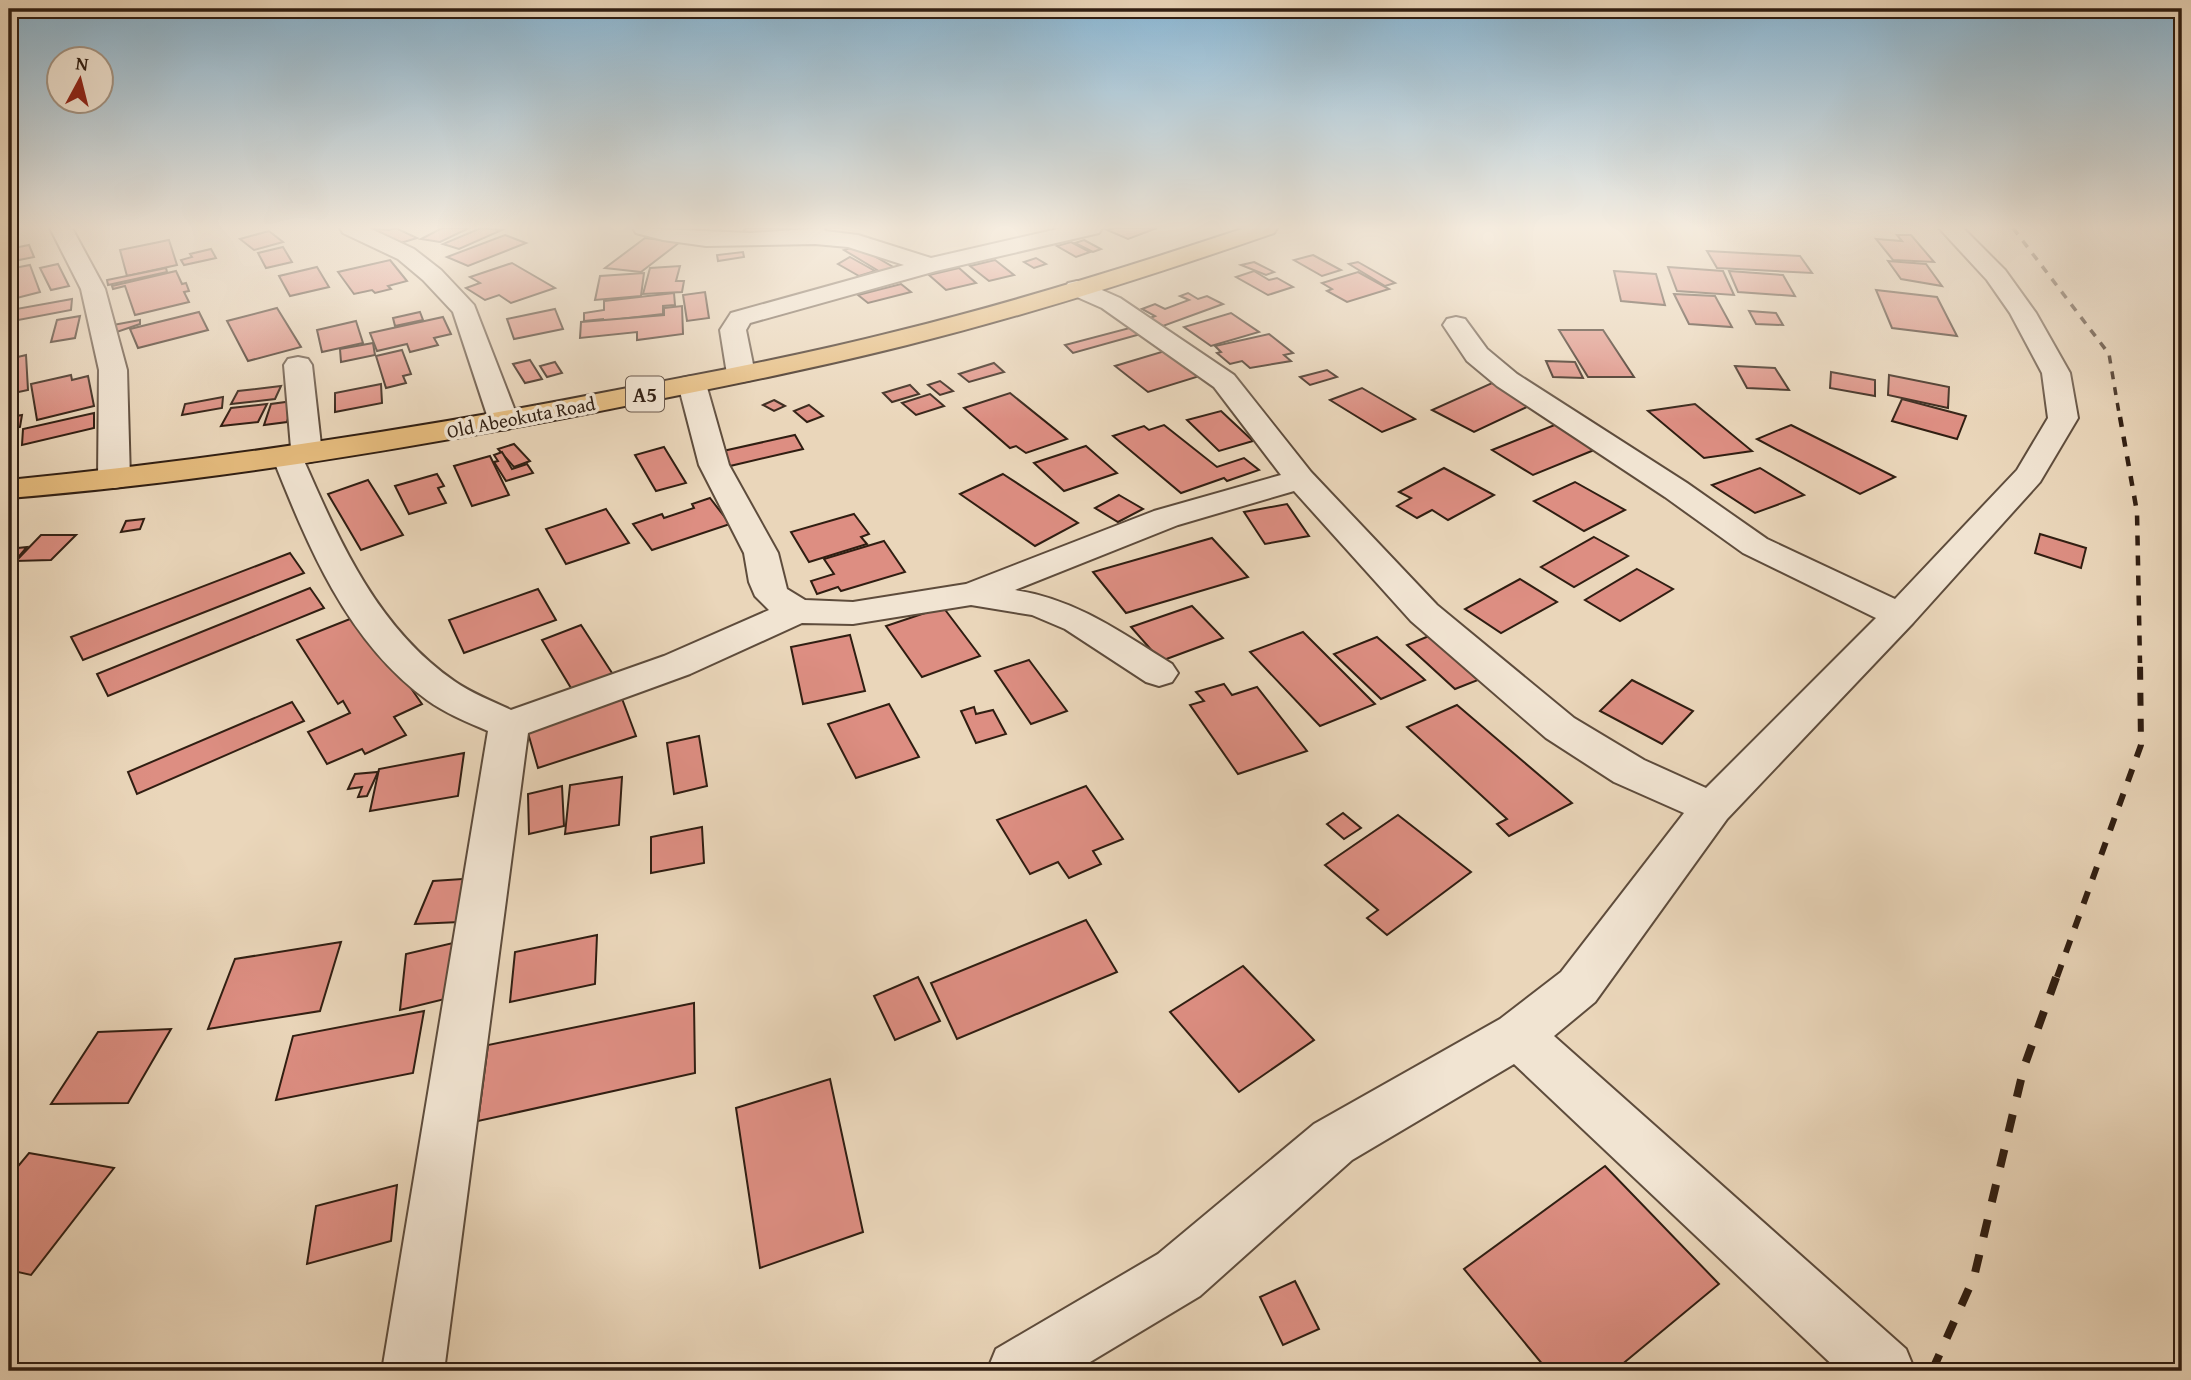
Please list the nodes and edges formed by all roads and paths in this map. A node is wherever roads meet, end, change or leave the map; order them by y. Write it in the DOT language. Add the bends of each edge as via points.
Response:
graph roads {
  1 [pos="94,292"];
  2 [pos="448,292"];
  3 [pos="832,292"];
  4 [pos="1062,292"];
  5 [pos="1087,292"];
  6 [pos="2008,292"];
  7 [pos="1456,325"];
  8 [pos="298,365"];
  9 [pos="741,374"];
  10 [pos="692,384"];
  11 [pos="504,422"];
  12 [pos="297,455"];
  13 [pos="114,479"];
  14 [pos="1300,479"];
  15 [pos="9,489"];
  16 [pos="971,594"];
  17 [pos="797,611"];
  18 [pos="1900,615"];
  19 [pos="1159,673"];
  20 [pos="509,725"];
  21 [pos="1712,808"];
  22 [pos="1518,1035"];
  23 [pos="413,1371"];
  24 [pos="1018,1371"];
  25 [pos="1884,1371"];
  1 -- 13 [label="street" via="113,370"];
  2 -- 11 [label="street" via="465,310"];
  3 -- 9 [label="street" via="740,318 733,330"];
  4 -- 9 [label="highway, Old Abeokuta Road / A5" via="902,338"];
  5 -- 14 [label="street" via="1111,303 1224,382"];
  6 -- 18 [label="street" via="2056,373 2063,418 2029,475"];
  7 -- 18 [label="street" via="1477,355 1507,380 1755,546"];
  8 -- 12 [label="street"];
  9 -- 10 [label="highway, Old Abeokuta Road / A5"];
  10 -- 11 [label="highway, Old Abeokuta Road / A5"];
  10 -- 17 [label="street" via="714,465 761,553 766,582 773,596"];
  11 -- 12 [label="highway, Old Abeokuta Road / A5"];
  12 -- 13 [label="highway, Old Abeokuta Road / A5"];
  12 -- 20 [label="street" via="318,531 360,608 402,660 442,692"];
  13 -- 15 [label="highway, Old Abeokuta Road / A5"];
  14 -- 16 [label="street" via="1166,518"];
  14 -- 21 [label="street" via="1424,613 1560,729 1629,771"];
  16 -- 17 [label="street" via="853,613"];
  16 -- 19 [label="street" via="1040,605 1065,615"];
  17 -- 20 [label="street" via="677,665"];
  18 -- 21 [label="street"];
  20 -- 23 [label="street"];
  21 -- 22 [label="street" via="1578,987"];
  22 -- 24 [label="street" via="1333,1142 1179,1275"];
  22 -- 25 [label="street"];
}
